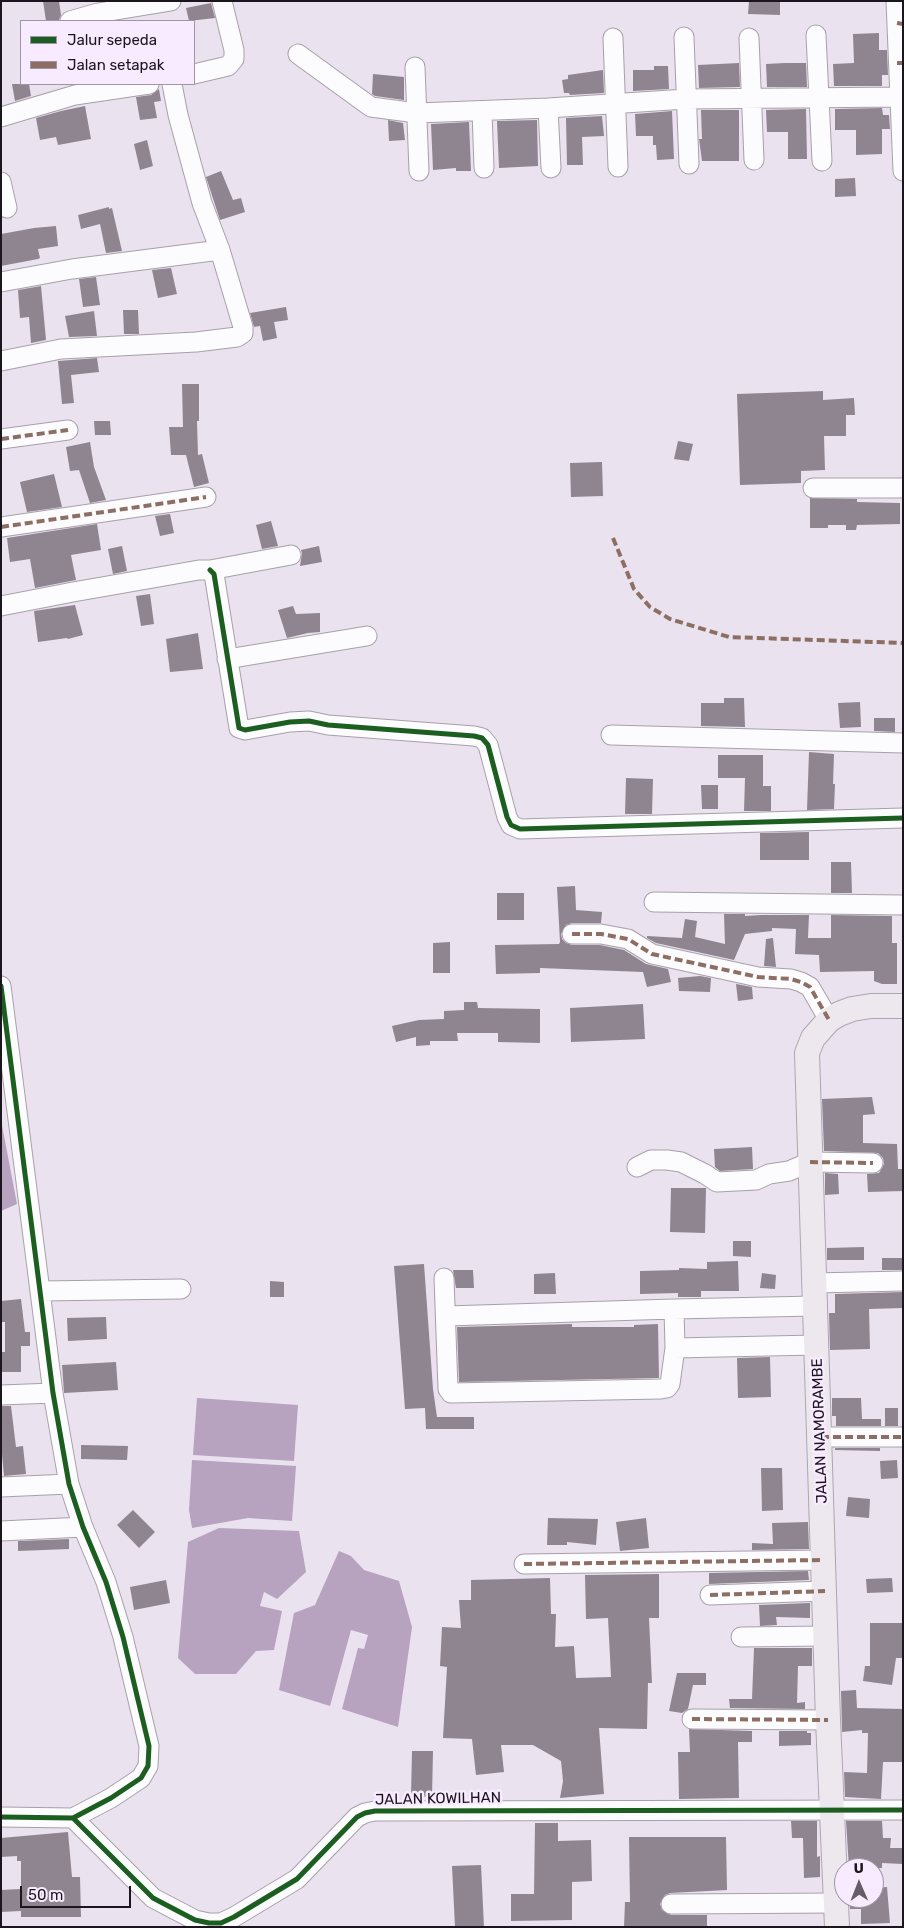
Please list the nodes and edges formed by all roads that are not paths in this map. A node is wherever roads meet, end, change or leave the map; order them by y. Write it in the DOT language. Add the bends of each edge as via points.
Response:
graph roads {
  1 [pos="171,1"];
  2 [pos="222,1"];
  3 [pos="896,1"];
  4 [pos="74,20"];
  5 [pos="900,23"];
  6 [pos="816,35"];
  7 [pos="684,37"];
  8 [pos="613,38"];
  9 [pos="749,38"];
  10 [pos="298,54"];
  11 [pos="900,63"];
  12 [pos="415,67"];
  13 [pos="195,74"];
  14 [pos="136,85"];
  15 [pos="172,85"];
  16 [pos="74,90"];
  17 [pos="819,97"];
  18 [pos="899,97"];
  19 [pos="751,98"];
  20 [pos="686,99"];
  21 [pos="616,104"];
  22 [pos="548,108"];
  23 [pos="482,111"];
  24 [pos="417,113"];
  25 [pos="1,118"];
  26 [pos="754,160"];
  27 [pos="822,161"];
  28 [pos="689,164"];
  29 [pos="618,167"];
  30 [pos="484,168"];
  31 [pos="551,168"];
  32 [pos="419,171"];
  33 [pos="903,171"];
  34 [pos="1,182"];
  35 [pos="7,208"];
  36 [pos="220,250"];
  37 [pos="1,282"];
  38 [pos="1,361"];
  39 [pos="68,430"];
  40 [pos="1,439"];
  41 [pos="813,488"];
  42 [pos="903,488"];
  43 [pos="206,497"];
  44 [pos="1,527"];
  45 [pos="291,555"];
  46 [pos="210,570"];
  47 [pos="1,606"];
  48 [pos="367,636"];
  49 [pos="227,659"];
  50 [pos="611,735"];
  51 [pos="903,743"];
  52 [pos="903,818"];
  53 [pos="654,902"];
  54 [pos="903,905"];
  55 [pos="572,934"];
  56 [pos="1,986"];
  57 [pos="903,1006"];
  58 [pos="829,1020"];
  59 [pos="810,1162"];
  60 [pos="872,1163"];
  61 [pos="638,1167"];
  62 [pos="444,1278"];
  63 [pos="903,1281"];
  64 [pos="181,1289"];
  65 [pos="41,1291"];
  66 [pos="814,1295"];
  67 [pos="674,1309"];
  68 [pos="446,1316"];
  69 [pos="816,1345"];
  70 [pos="675,1348"];
  71 [pos="53,1393"];
  72 [pos="1,1395"];
  73 [pos="903,1436"];
  74 [pos="821,1437"];
  75 [pos="69,1484"];
  76 [pos="1,1487"];
  77 [pos="82,1527"];
  78 [pos="1,1531"];
  79 [pos="824,1560"];
  80 [pos="524,1564"];
  81 [pos="825,1591"];
  82 [pos="710,1595"];
  83 [pos="826,1636"];
  84 [pos="740,1637"];
  85 [pos="692,1719"];
  86 [pos="828,1720"];
  87 [pos="832,1810"];
  88 [pos="903,1810"];
  89 [pos="1,1817"];
  90 [pos="73,1818"];
  91 [pos="834,1858"];
  92 [pos="834,1903"];
  93 [pos="671,1904"];
  94 [pos="836,1908"];
  95 [pos="837,1927"];
  1 -- 4 [label="street"];
  2 -- 13 [label="street" via="234,59 228,66"];
  3 -- 5 [label="street"];
  5 -- 11 [label="street"];
  6 -- 17 [label="street"];
  7 -- 20 [label="street"];
  8 -- 21 [label="street"];
  9 -- 19 [label="street"];
  10 -- 24 [label="street" via="371,107"];
  11 -- 18 [label="street"];
  12 -- 24 [label="street"];
  14 -- 16 [label="street"];
  15 -- 36 [label="street" via="202,203"];
  16 -- 25 [label="street"];
  17 -- 18 [label="street"];
  17 -- 19 [label="street"];
  17 -- 27 [label="street"];
  18 -- 33 [label="street"];
  19 -- 20 [label="street"];
  19 -- 26 [label="street"];
  20 -- 21 [label="street"];
  20 -- 28 [label="street"];
  21 -- 22 [label="street"];
  21 -- 29 [label="street"];
  22 -- 23 [label="street"];
  22 -- 31 [label="street"];
  23 -- 24 [label="street"];
  23 -- 30 [label="street"];
  24 -- 32 [label="street"];
  34 -- 35 [label="street"];
  36 -- 37 [label="street" via="72,269"];
  36 -- 38 [label="street" via="243,327 240,336 196,342 61,349"];
  39 -- 40 [label="street"];
  41 -- 42 [label="street"];
  43 -- 44 [label="street"];
  45 -- 46 [label="street"];
  46 -- 47 [label="street"];
  46 -- 49 [label="street" via="214,574"];
  48 -- 49 [label="street"];
  49 -- 52 [label="street" via="237,722 239,728 245,730 310,721 482,738 488,745 506,817 511,825 520,829"];
  50 -- 51 [label="street"];
  53 -- 54 [label="street"];
  55 -- 58 [label="street" via="601,934 628,939 652,954 758,977 801,982 810,987"];
  56 -- 65 [label="street"];
  57 -- 58 [label="main road, JALAN NAMORAMBE" via="852,1008"];
  58 -- 59 [label="main road, JALAN NAMORAMBE" via="813,1038 807,1053"];
  59 -- 60 [label="street"];
  59 -- 61 [label="street" via="748,1182 717,1182 692,1166 667,1160 651,1160"];
  59 -- 66 [label="main road, JALAN NAMORAMBE"];
  62 -- 68 [label="street"];
  63 -- 66 [label="street"];
  64 -- 65 [label="street"];
  65 -- 71 [label="street"];
  66 -- 67 [label="street"];
  66 -- 69 [label="main road, JALAN NAMORAMBE"];
  67 -- 68 [label="street"];
  67 -- 70 [label="street"];
  68 -- 70 [label="street" via="448,1389 457,1394 667,1388"];
  69 -- 70 [label="street"];
  69 -- 74 [label="main road, JALAN NAMORAMBE"];
  71 -- 72 [label="street"];
  71 -- 75 [label="street"];
  73 -- 74 [label="street"];
  74 -- 79 [label="main road, JALAN NAMORAMBE"];
  75 -- 76 [label="street"];
  75 -- 77 [label="street"];
  77 -- 78 [label="street"];
  77 -- 90 [label="street" via="106,1582 123,1637 149,1746 148,1766 141,1778"];
  79 -- 80 [label="street"];
  79 -- 81 [label="main road, JALAN NAMORAMBE"];
  81 -- 82 [label="street"];
  81 -- 83 [label="main road, JALAN NAMORAMBE"];
  83 -- 84 [label="street"];
  83 -- 86 [label="main road, JALAN NAMORAMBE"];
  85 -- 86 [label="street"];
  86 -- 87 [label="main road, JALAN NAMORAMBE"];
  87 -- 88 [label="street, JALAN KOWILHAN"];
  87 -- 90 [label="street, JALAN KOWILHAN" via="375,1811 357,1817 297,1879 220,1923 195,1920 153,1898"];
  87 -- 91 [label="main road, JALAN NAMORAMBE"];
  89 -- 90 [label="street"];
  92 -- 93 [label="street"];
  94 -- 95 [label="main road, JALAN NAMORAMBE"];
}
